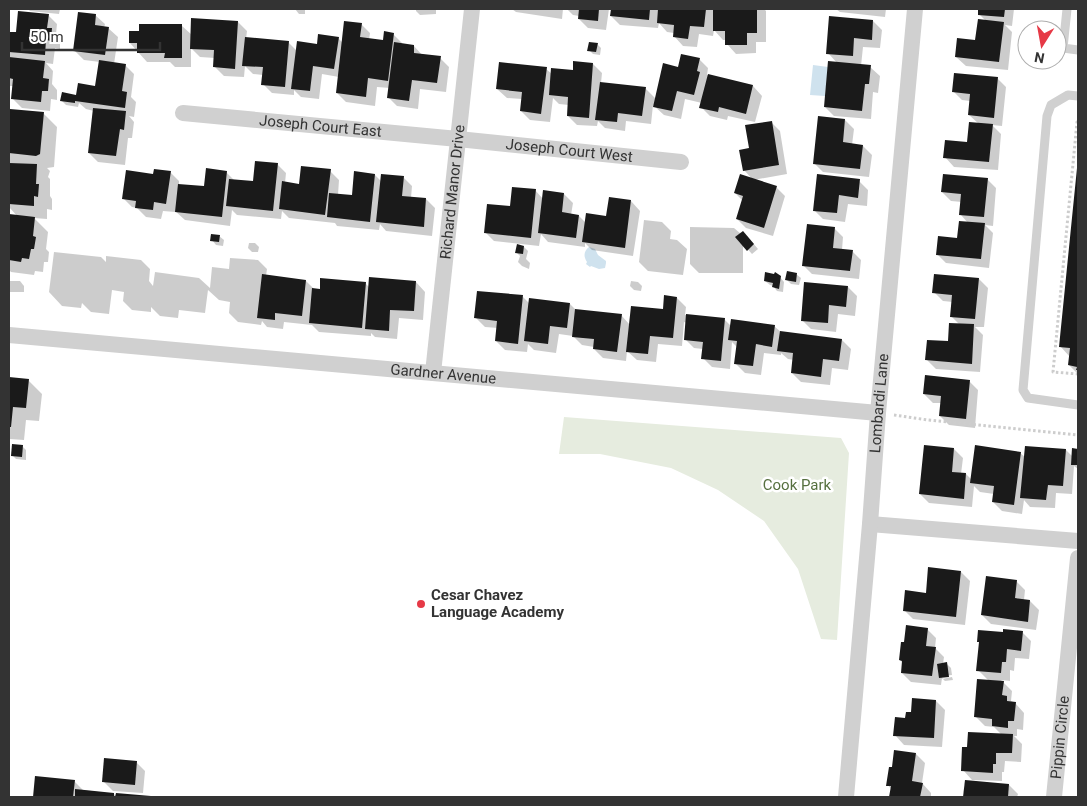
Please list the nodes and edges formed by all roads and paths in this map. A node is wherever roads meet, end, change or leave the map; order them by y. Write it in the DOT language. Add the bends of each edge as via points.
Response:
graph roads {
  1 [pos="472,9"];
  2 [pos="915,9"];
  3 [pos="1067,9"];
  4 [pos="1078,50"];
  5 [pos="1078,96"];
  6 [pos="183,113"];
  7 [pos="1078,122"];
  8 [pos="458,139"];
  9 [pos="681,162"];
  10 [pos="9,335"];
  11 [pos="433,373"];
  12 [pos="1078,374"];
  13 [pos="1078,404"];
  14 [pos="878,414"];
  15 [pos="1078,435"];
  16 [pos="870,524"];
  17 [pos="1078,541"];
  18 [pos="1078,558"];
  19 [pos="846,797"];
  20 [pos="1054,797"];
  1 -- 8 [label="street, Richard Manor Drive"];
  2 -- 14 [label="street, Lombardi Lane"];
  3 -- 4 [label="lane" via="1063,48"];
  5 -- 13 [label="lane" via="1068,95 1051,105 1047,116 1023,390 1028,398"];
  6 -- 8 [label="street, Joseph Court East"];
  7 -- 12 [label="path" via="1053,372"];
  8 -- 9 [label="street, Joseph Court West"];
  8 -- 11 [label="street, Richard Manor Drive"];
  10 -- 11 [label="street, Gardner Avenue"];
  11 -- 14 [label="street, Gardner Avenue"];
  14 -- 15 [label="path"];
  14 -- 16 [label="street, Lombardi Lane"];
  16 -- 17 [label="street"];
  16 -- 19 [label="street, Lombardi Lane"];
  18 -- 20 [label="street, Pippin Circle"];
}
